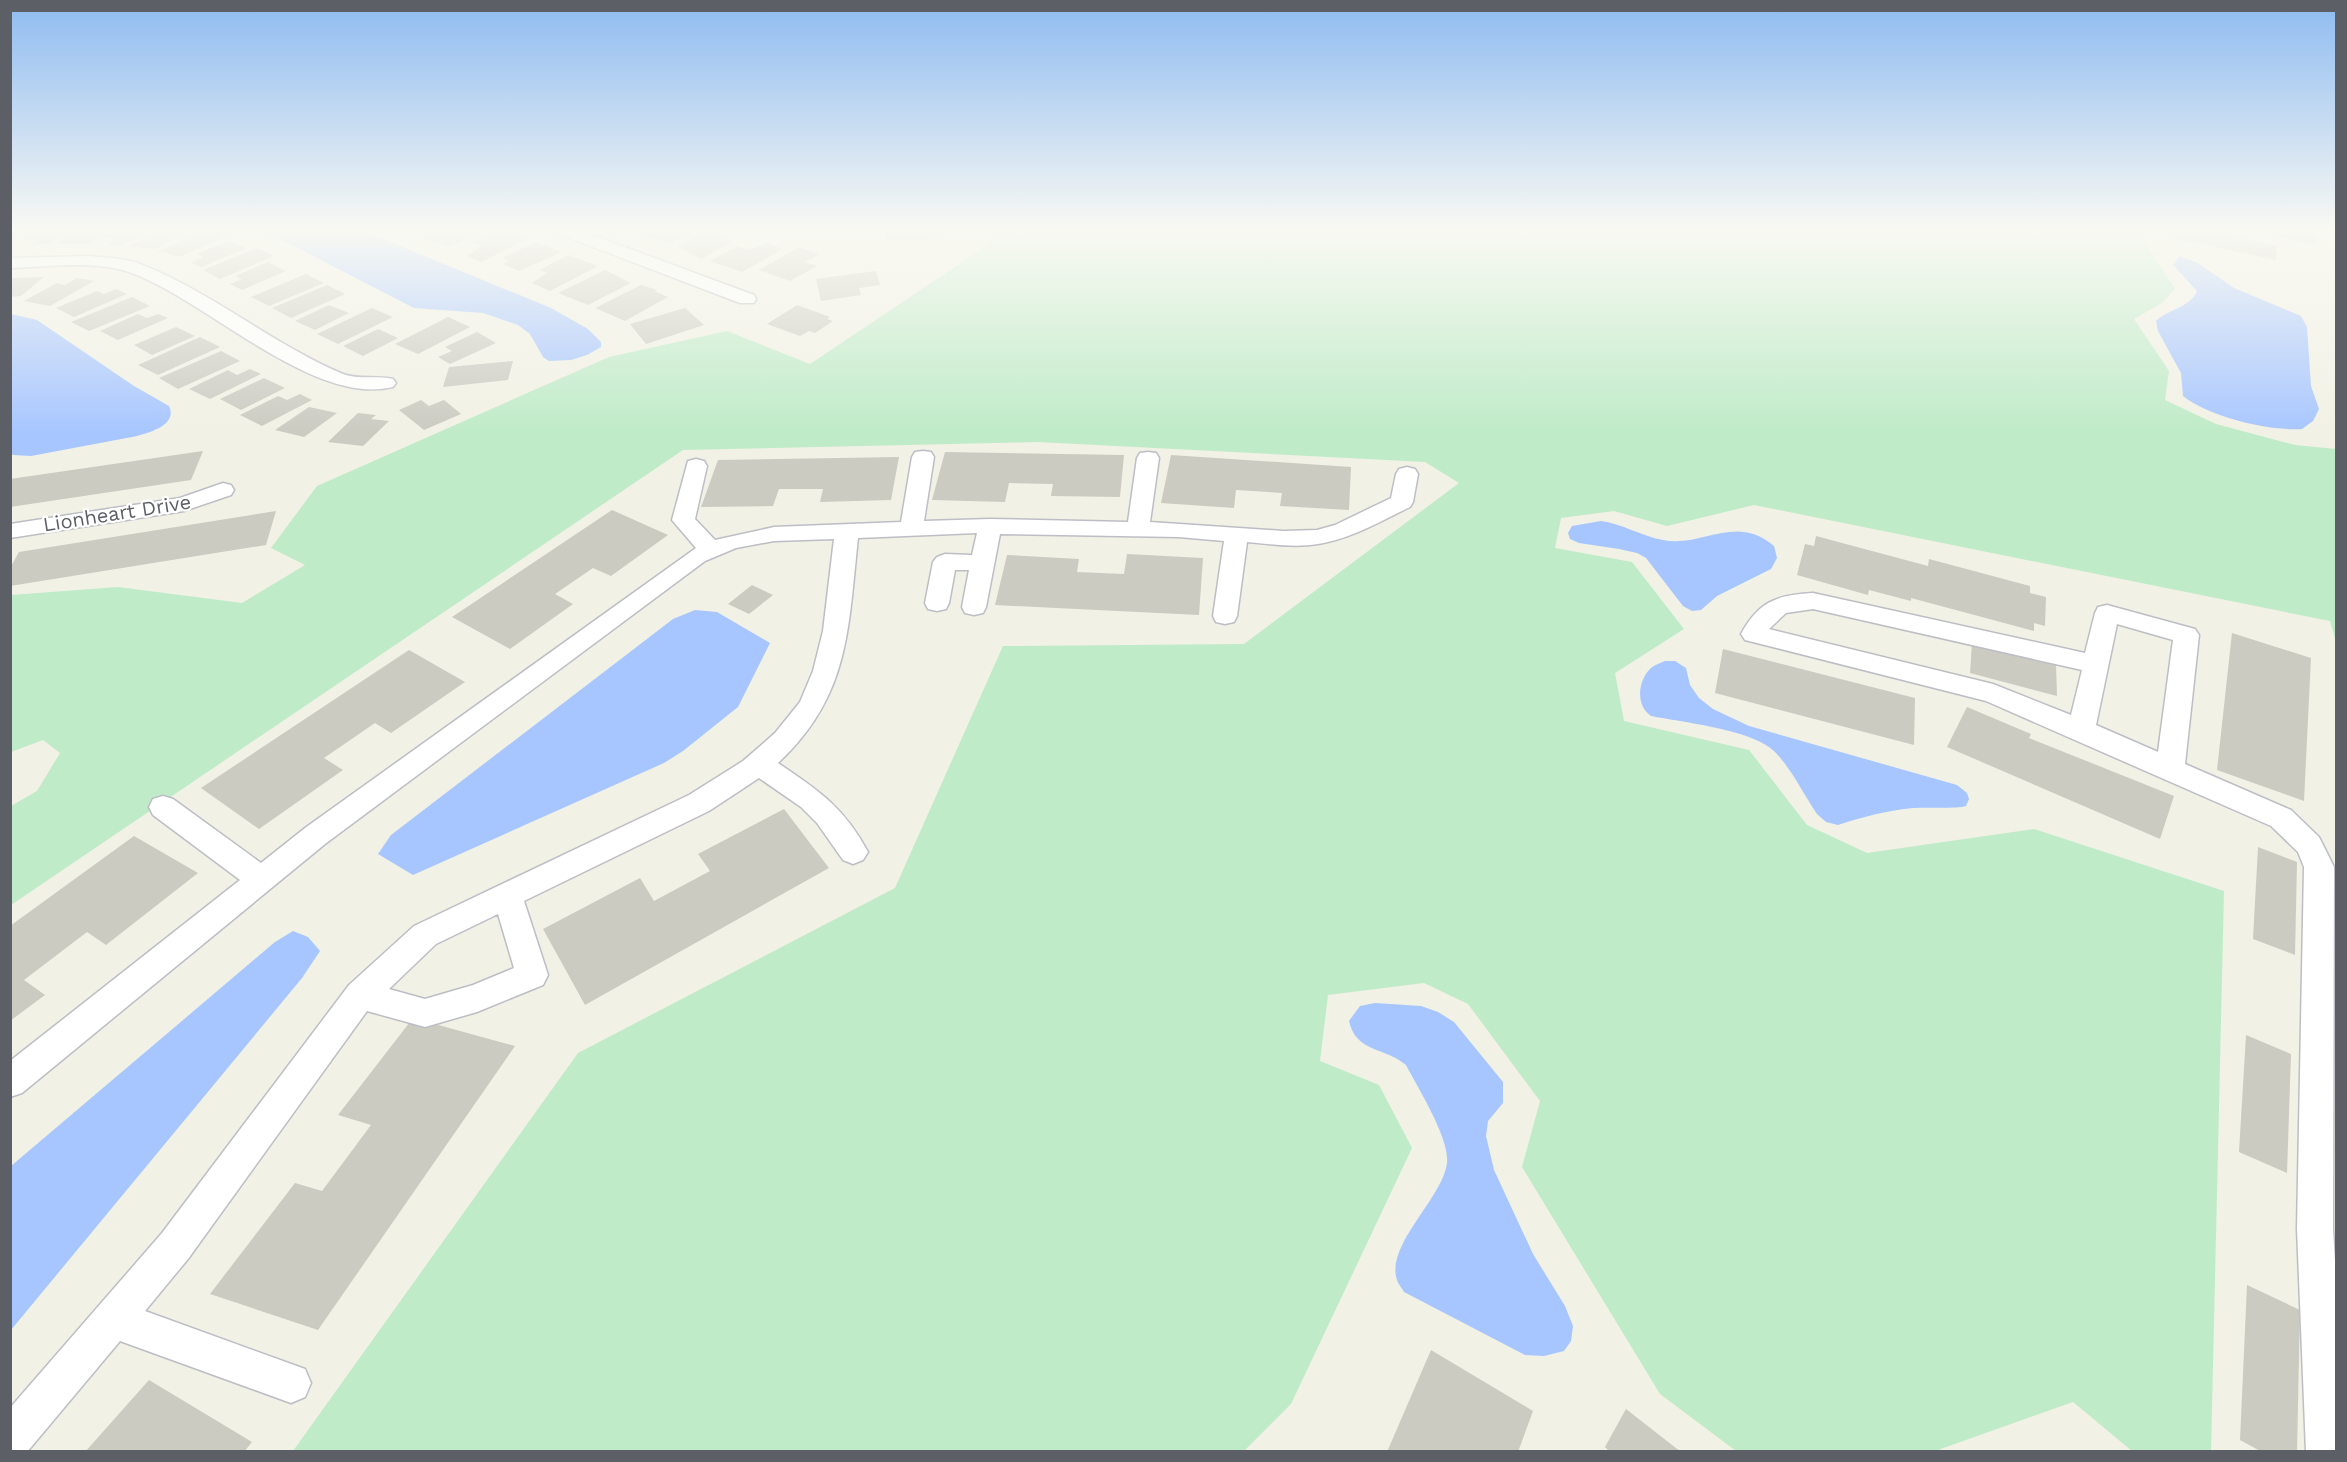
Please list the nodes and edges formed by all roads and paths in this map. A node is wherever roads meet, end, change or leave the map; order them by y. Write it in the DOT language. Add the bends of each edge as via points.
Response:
graph roads {
  1 [pos="192,298"];
  2 [pos="386,383"];
  3 [pos="923,457"];
  4 [pos="1148,458"];
  5 [pos="696,466"];
  6 [pos="1407,474"];
  7 [pos="223,490"];
  8 [pos="990,526"];
  9 [pos="911,528"];
  10 [pos="1138,529"];
  11 [pos="847,530"];
  12 [pos="10,531"];
  13 [pos="1237,534"];
  14 [pos="711,550"];
  15 [pos="983,562"];
  16 [pos="938,603"];
  17 [pos="974,607"];
  18 [pos="1225,616"];
  19 [pos="2096,664"];
  20 [pos="2081,730"];
  21 [pos="758,764"];
  22 [pos="2170,770"];
  23 [pos="162,807"];
  24 [pos="853,852"];
  25 [pos="261,879"];
  26 [pos="507,894"];
  27 [pos="360,995"];
  28 [pos="10,1082"];
  29 [pos="113,1319"];
  30 [pos="291,1383"];
  31 [pos="10,1440"];
  32 [pos="2327,1452"];
  1 -- 2 [label="street" via="336,378"];
  3 -- 9 [label="street"];
  4 -- 10 [label="street"];
  5 -- 14 [label="street" via="683,520"];
  6 -- 13 [label="street" via="1402,502 1343,530 1318,537"];
  7 -- 12 [label="street, Lionheart Drive" via="184,504"];
  8 -- 9 [label="street"];
  8 -- 10 [label="street"];
  8 -- 15 [label="street"];
  9 -- 11 [label="street"];
  10 -- 13 [label="street"];
  11 -- 14 [label="street" via="774,534 730,542"];
  11 -- 21 [label="street" via="831,651 820,687 802,720"];
  13 -- 18 [label="street"];
  14 -- 25 [label="street" via="697,556"];
  15 -- 16 [label="street" via="945,562"];
  15 -- 17 [label="street"];
  19 -- 20 [label="street"];
  19 -- 20 [label="street" via="1813,601 1789,602 1761,619 1754,634 1993,693"];
  19 -- 22 [label="street" via="2107,613 2186,635"];
  20 -- 22 [label="street"];
  21 -- 24 [label="street" via="811,798"];
  21 -- 26 [label="street" via="738,781 699,803"];
  22 -- 32 [label="street" via="2281,818 2309,845 2319,867 2314,1229"];
  23 -- 25 [label="street"];
  25 -- 28 [label="street"];
  26 -- 27 [label="street" via="425,935"];
  26 -- 27 [label="street" via="532,975 477,998 425,1013"];
  27 -- 29 [label="street" via="175,1246"];
  29 -- 30 [label="street"];
  29 -- 31 [label="street"];
}
